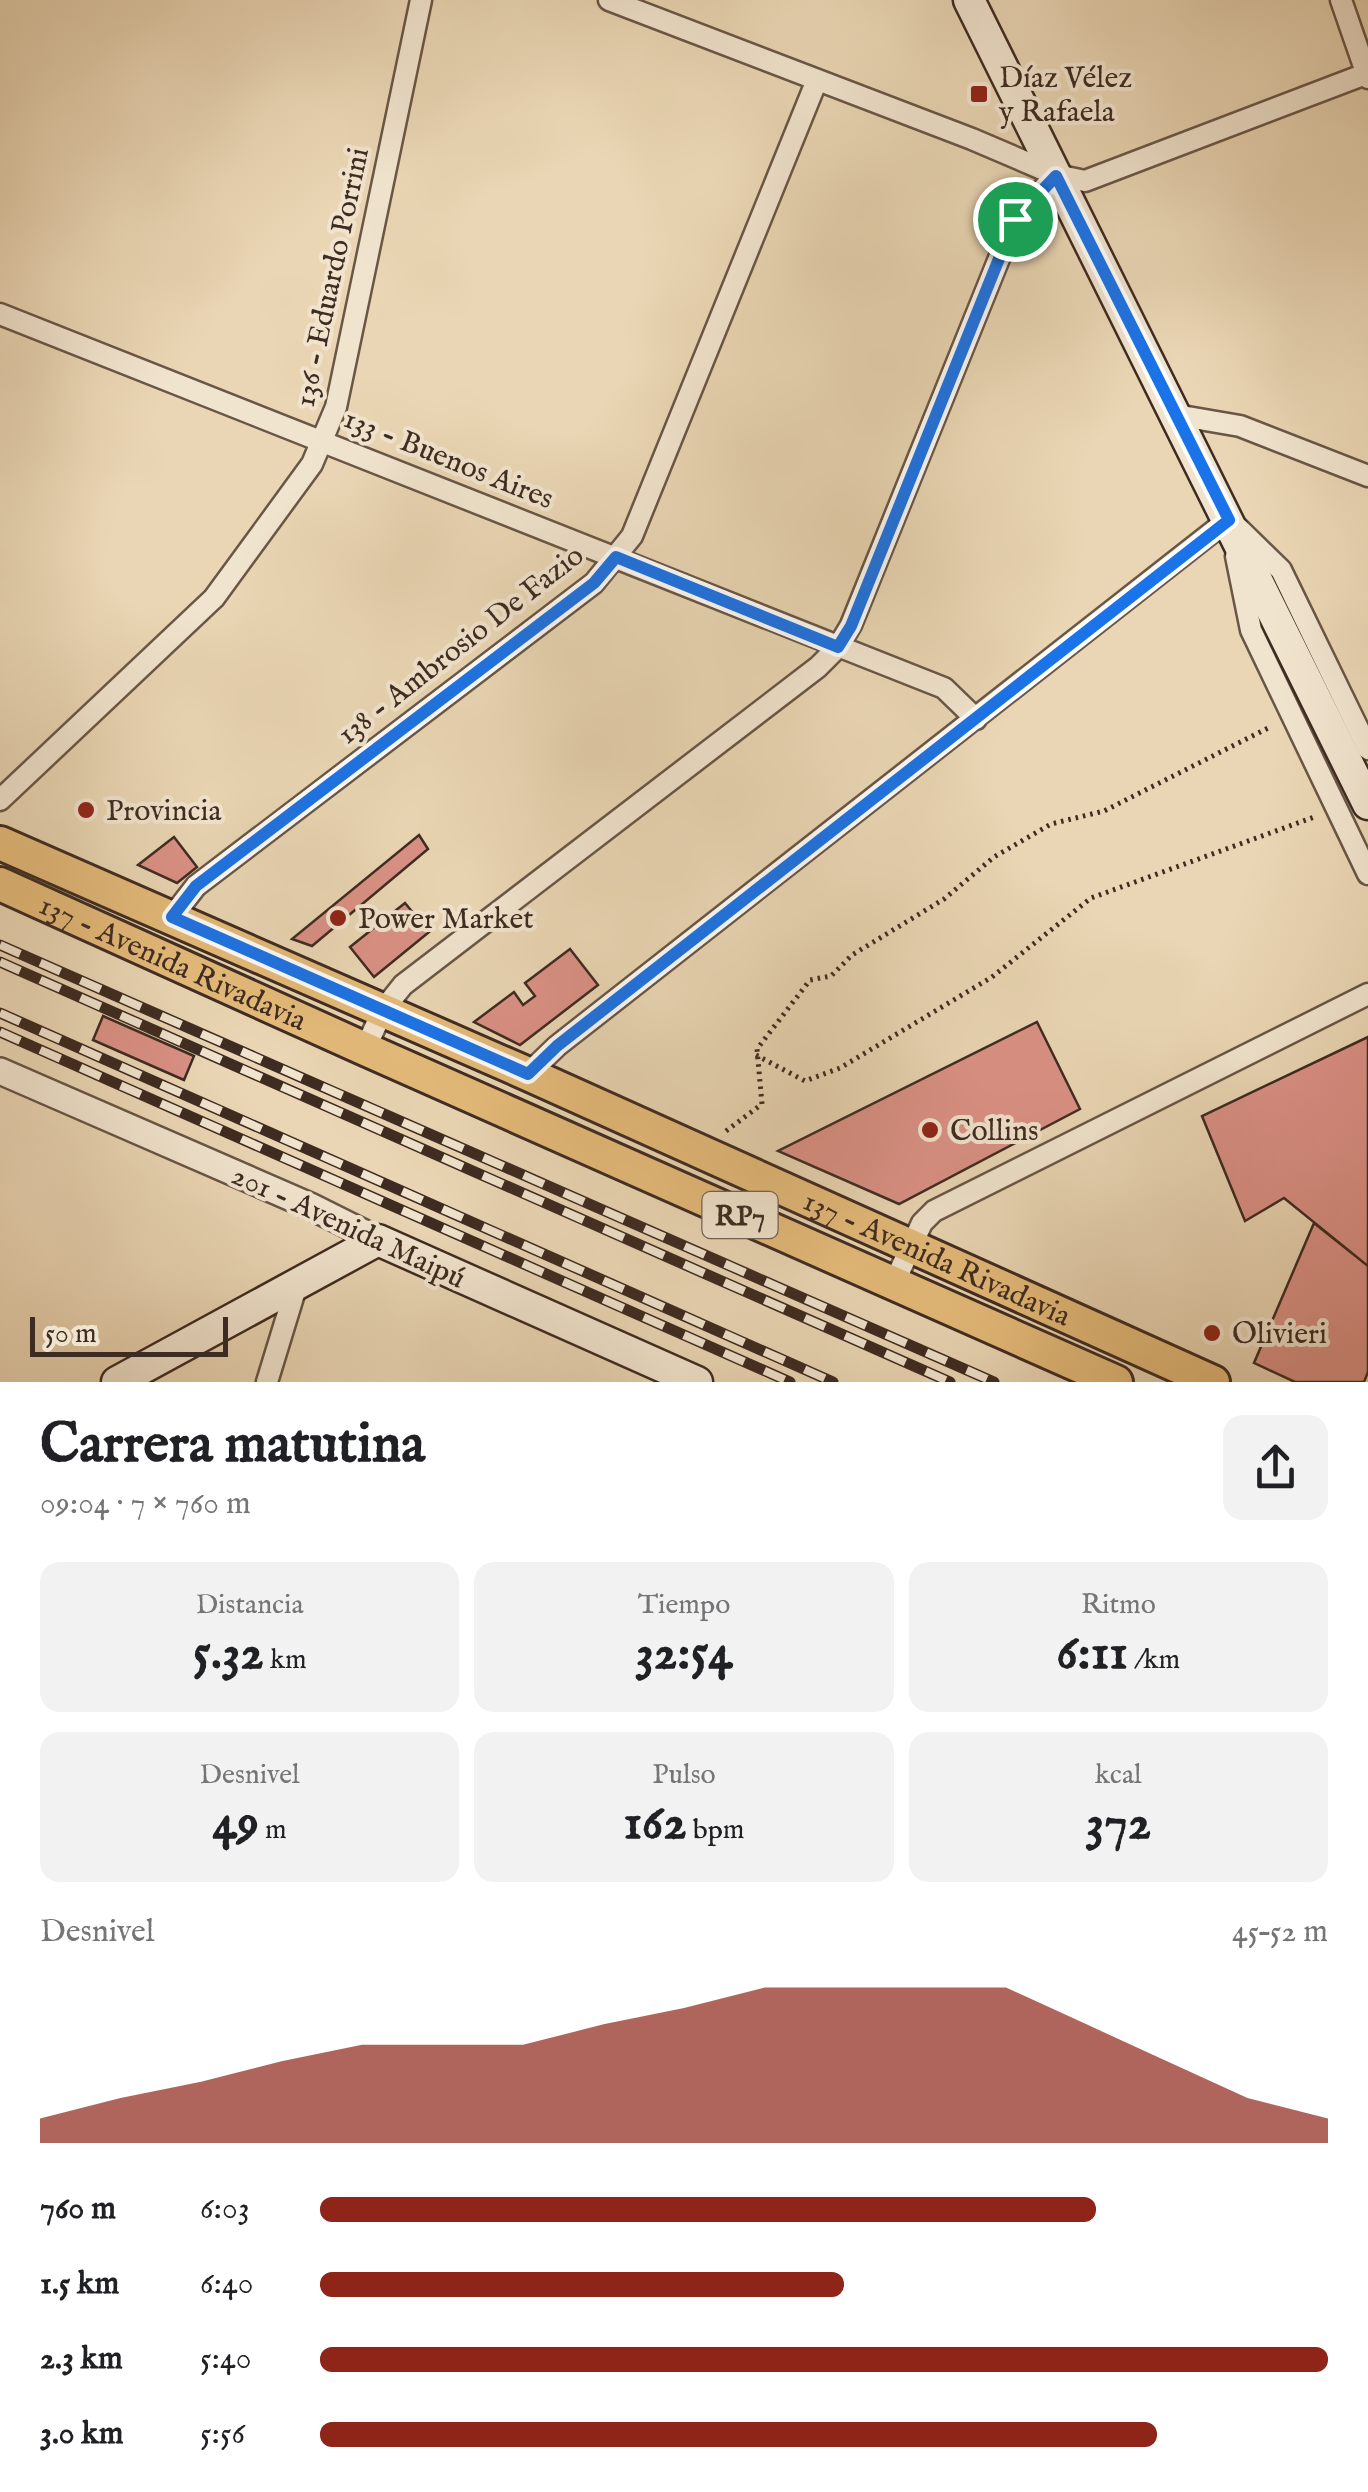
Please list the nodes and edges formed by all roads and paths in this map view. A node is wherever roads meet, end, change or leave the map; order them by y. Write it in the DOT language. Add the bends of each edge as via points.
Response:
graph roads {
  1 [pos="420,0"];
  2 [pos="609,0"];
  3 [pos="969,0"];
  4 [pos="1341,0"];
  5 [pos="1367,75"];
  6 [pos="817,80"];
  7 [pos="1056,176"];
  8 [pos="0,314"];
  9 [pos="1176,415"];
  10 [pos="324,440"];
  11 [pos="1368,476"];
  12 [pos="1229,520"];
  13 [pos="616,557"];
  14 [pos="838,647"];
  15 [pos="1292,716"];
  16 [pos="976,719"];
  17 [pos="1368,749"];
  18 [pos="0,800"];
  19 [pos="1368,804"];
  20 [pos="1337,809"];
  21 [pos="0,843"];
  22 [pos="1368,874"];
  23 [pos="0,884"];
  24 [pos="172,917"];
  25 [pos="1368,994"];
  26 [pos="383,1010"];
  27 [pos="364,1050"];
  28 [pos="756,1055"];
  29 [pos="0,1071"];
  30 [pos="528,1074"];
  31 [pos="697,1152"];
  32 [pos="378,1240"];
  33 [pos="912,1246"];
  34 [pos="894,1283"];
  35 [pos="297,1284"];
  36 [pos="116,1382"];
  37 [pos="267,1382"];
  38 [pos="698,1382"];
  39 [pos="1116,1382"];
  40 [pos="1214,1382"];
  1 -- 10 [label="street, 136 - Eduardo Porrini"];
  2 -- 6 [label="street"];
  3 -- 7 [label="main road"];
  4 -- 5 [label="street"];
  5 -- 7 [label="street" via="1085,181"];
  6 -- 7 [label="street"];
  6 -- 13 [label="street, 138 - Ambrosio De Fazio" via="632,536"];
  7 -- 9 [label="main road"];
  7 -- 14 [label="street" via="1015,219"];
  8 -- 10 [label="street, 133 - Buenos Aires"];
  9 -- 11 [label="street" via="1240,426"];
  9 -- 12 [label="main road"];
  10 -- 13 [label="street, 133 - Buenos Aires"];
  10 -- 18 [label="street, 136 - Eduardo Porrini" via="203,611"];
  12 -- 15 [label="street" via="1251,630"];
  12 -- 16 [label="street"];
  12 -- 17 [label="street" via="1281,570"];
  12 -- 19 [label="main road"];
  13 -- 14 [label="street, 133 - Buenos Aires"];
  13 -- 24 [label="street, 138 - Ambrosio De Fazio" via="594,583 196,886"];
  14 -- 16 [label="street, 133 - Buenos Aires" via="944,688"];
  14 -- 26 [label="street" via="402,986"];
  15 -- 20 [label="street"];
  15 -- 28 [label="path" via="1104,811 1051,824 994,857 831,976 810,980"];
  16 -- 30 [label="street"];
  20 -- 22 [label="street"];
  20 -- 28 [label="path" via="1091,898 992,977 840,1068 805,1080"];
  21 -- 24 [label="main road, 137 - Avenida Rivadavia / RP7"];
  23 -- 27 [label="main road, 137 - Avenida Rivadavia / RP7"];
  24 -- 26 [label="main road, 137 - Avenida Rivadavia / RP7"];
  25 -- 33 [label="street" via="934,1211"];
  26 -- 27 [label="street"];
  26 -- 30 [label="main road, 137 - Avenida Rivadavia / RP7"];
  27 -- 34 [label="main road, 137 - Avenida Rivadavia / RP7"];
  28 -- 31 [label="path" via="762,1104"];
  29 -- 32 [label="street, 201 - Avenida Maipú"];
  30 -- 31 [label="main road, 137 - Avenida Rivadavia / RP7"];
  31 -- 33 [label="main road, 137 - Avenida Rivadavia / RP7"];
  32 -- 35 [label="main road"];
  32 -- 38 [label="main road, 201 - Avenida Maipú"];
  33 -- 34 [label="street"];
  33 -- 40 [label="main road, 137 - Avenida Rivadavia / RP7"];
  34 -- 39 [label="main road, 137 - Avenida Rivadavia / RP7"];
  35 -- 36 [label="main road"];
  35 -- 37 [label="street"];
}
